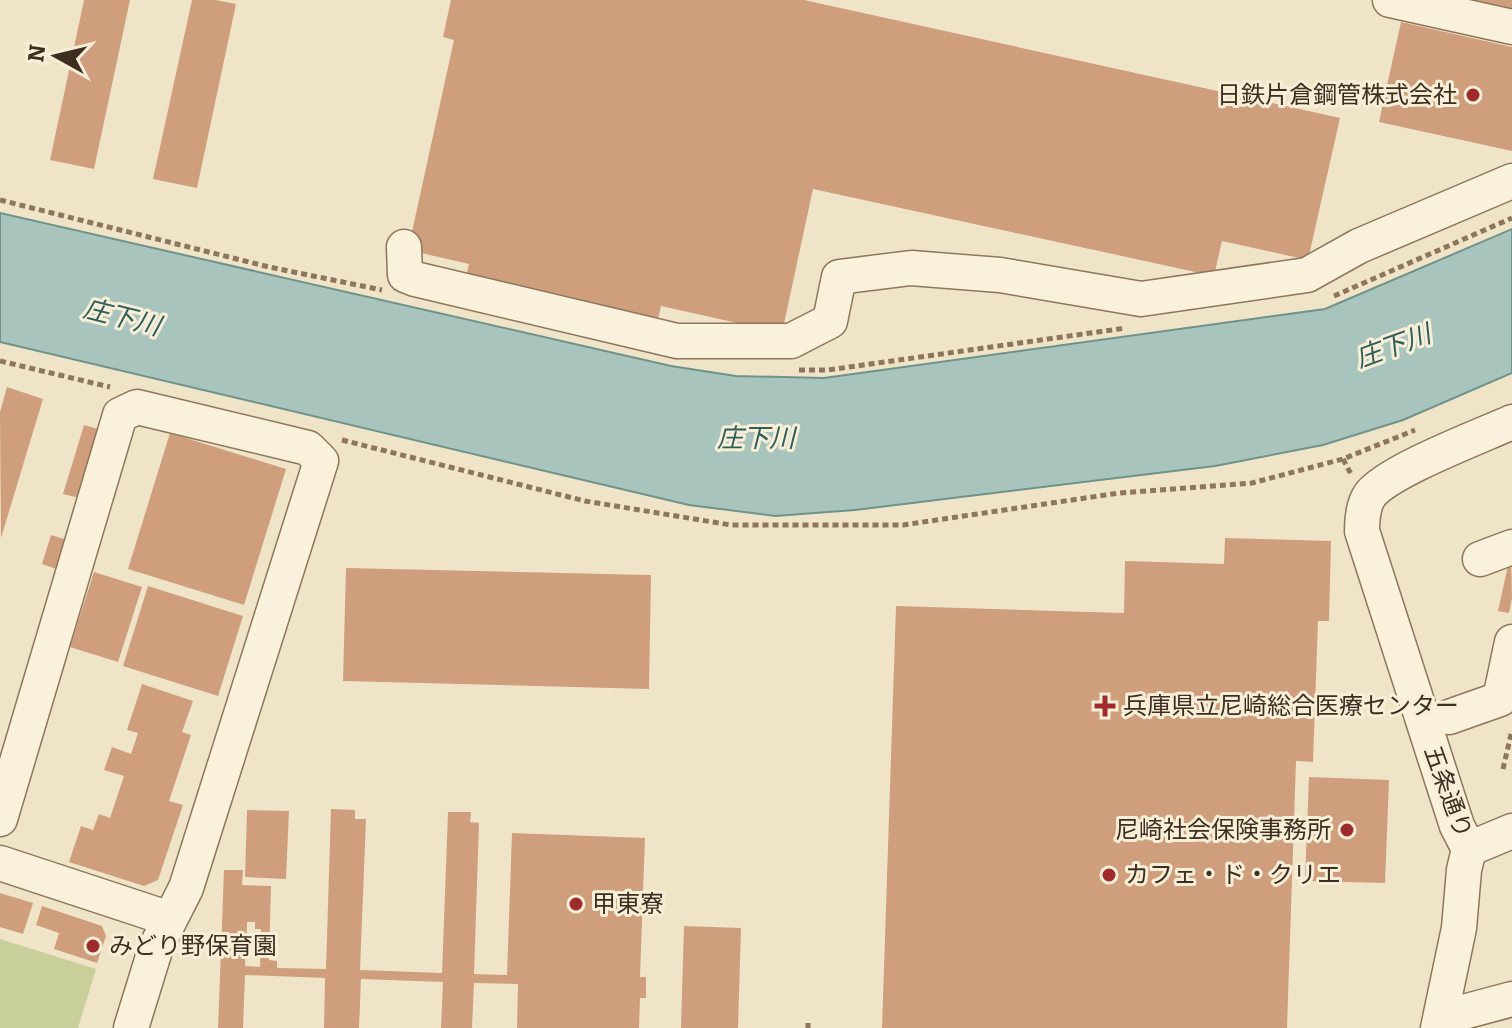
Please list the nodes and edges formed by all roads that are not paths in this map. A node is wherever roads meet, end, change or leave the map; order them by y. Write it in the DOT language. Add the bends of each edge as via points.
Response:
graph roads {
  1 [pos="1390,0"];
  2 [pos="1512,27"];
  3 [pos="1512,181"];
  4 [pos="404,247"];
  5 [pos="1509,434"];
  6 [pos="1512,547"];
  7 [pos="1480,559"];
  8 [pos="1512,642"];
  9 [pos="1449,717"];
  10 [pos="0,819"];
  11 [pos="1512,831"];
  12 [pos="1469,849"];
  13 [pos="0,863"];
  14 [pos="170,919"];
  15 [pos="1512,999"];
  16 [pos="1439,1023"];
  17 [pos="131,1028"];
  1 -- 2 [label="street"];
  3 -- 4 [label="street" via="1359,246 1307,275 1141,299 940,270 911,268 839,277 830,321 791,341 769,343 677,341 415,279 405,275"];
  5 -- 12 [label="street, 五条通り" via="1387,479 1369,496 1362,516 1362,531 1457,826"];
  6 -- 7 [label="street"];
  8 -- 9 [label="street" via="1500,699"];
  10 -- 14 [label="street" via="120,415 137,407 327,450 186,888"];
  11 -- 12 [label="street"];
  12 -- 16 [label="street, 五条通り"];
  13 -- 14 [label="street"];
  14 -- 17 [label="street"];
  15 -- 16 [label="street"];
}
